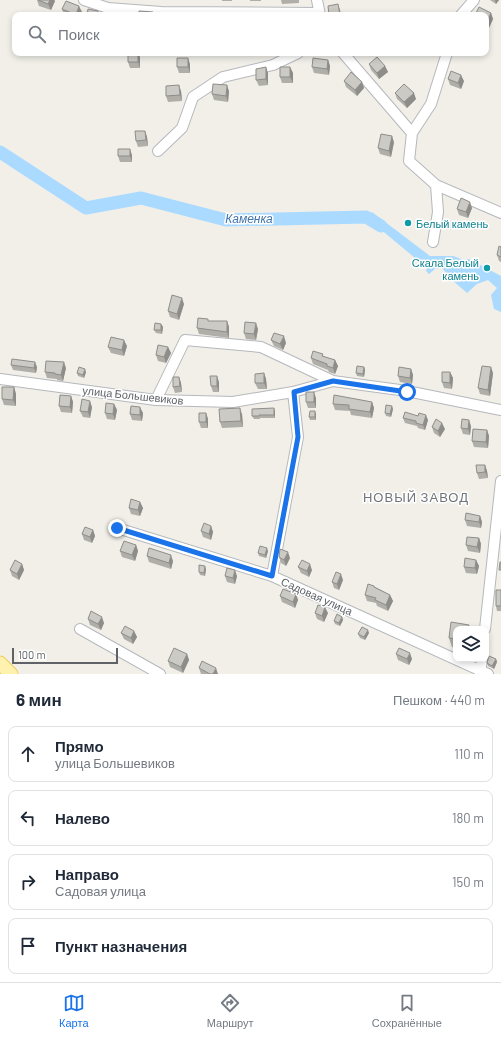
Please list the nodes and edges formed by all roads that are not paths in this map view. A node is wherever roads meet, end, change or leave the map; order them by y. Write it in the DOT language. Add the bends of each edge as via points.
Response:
graph roads {
  1 [pos="84,0"];
  2 [pos="317,0"];
  3 [pos="474,0"];
  4 [pos="161,12"];
  5 [pos="319,12"];
  6 [pos="464,12"];
  7 [pos="292,56"];
  8 [pos="346,56"];
  9 [pos="446,56"];
  10 [pos="412,133"];
  11 [pos="158,151"];
  12 [pos="436,185"];
  13 [pos="501,213"];
  14 [pos="432,242"];
  15 [pos="0,378"];
  16 [pos="333,381"];
  17 [pos="294,392"];
  18 [pos="156,400"];
  19 [pos="501,410"];
  20 [pos="501,481"];
  21 [pos="117,528"];
  22 [pos="272,576"];
  23 [pos="485,626"];
  24 [pos="80,629"];
  25 [pos="482,662"];
  26 [pos="0,663"];
  27 [pos="483,673"];
  28 [pos="11,674"];
  29 [pos="160,674"];
  1 -- 4 [label="street" via="108,8"];
  2 -- 5 [label="street"];
  3 -- 6 [label="street"];
  7 -- 11 [label="street" via="273,65 223,77 193,97 182,128"];
  8 -- 10 [label="street"];
  9 -- 10 [label="street" via="431,104"];
  10 -- 12 [label="street" via="409,161"];
  12 -- 13 [label="street"];
  12 -- 14 [label="street" via="438,212"];
  15 -- 18 [label="street, улица Большевиков"];
  16 -- 17 [label="street, улица Большевиков"];
  16 -- 18 [label="street" via="261,346 185,340"];
  16 -- 19 [label="street, улица Большевиков"];
  17 -- 18 [label="street, улица Большевиков" via="233,402"];
  17 -- 22 [label="street" via="298,437"];
  20 -- 23 [label="street"];
  21 -- 22 [label="street, Садовая улица"];
  22 -- 27 [label="street, Садовая улица"];
  24 -- 29 [label="street"];
  25 -- 27 [label="street"];
  26 -- 28 [label="main road"];
}
